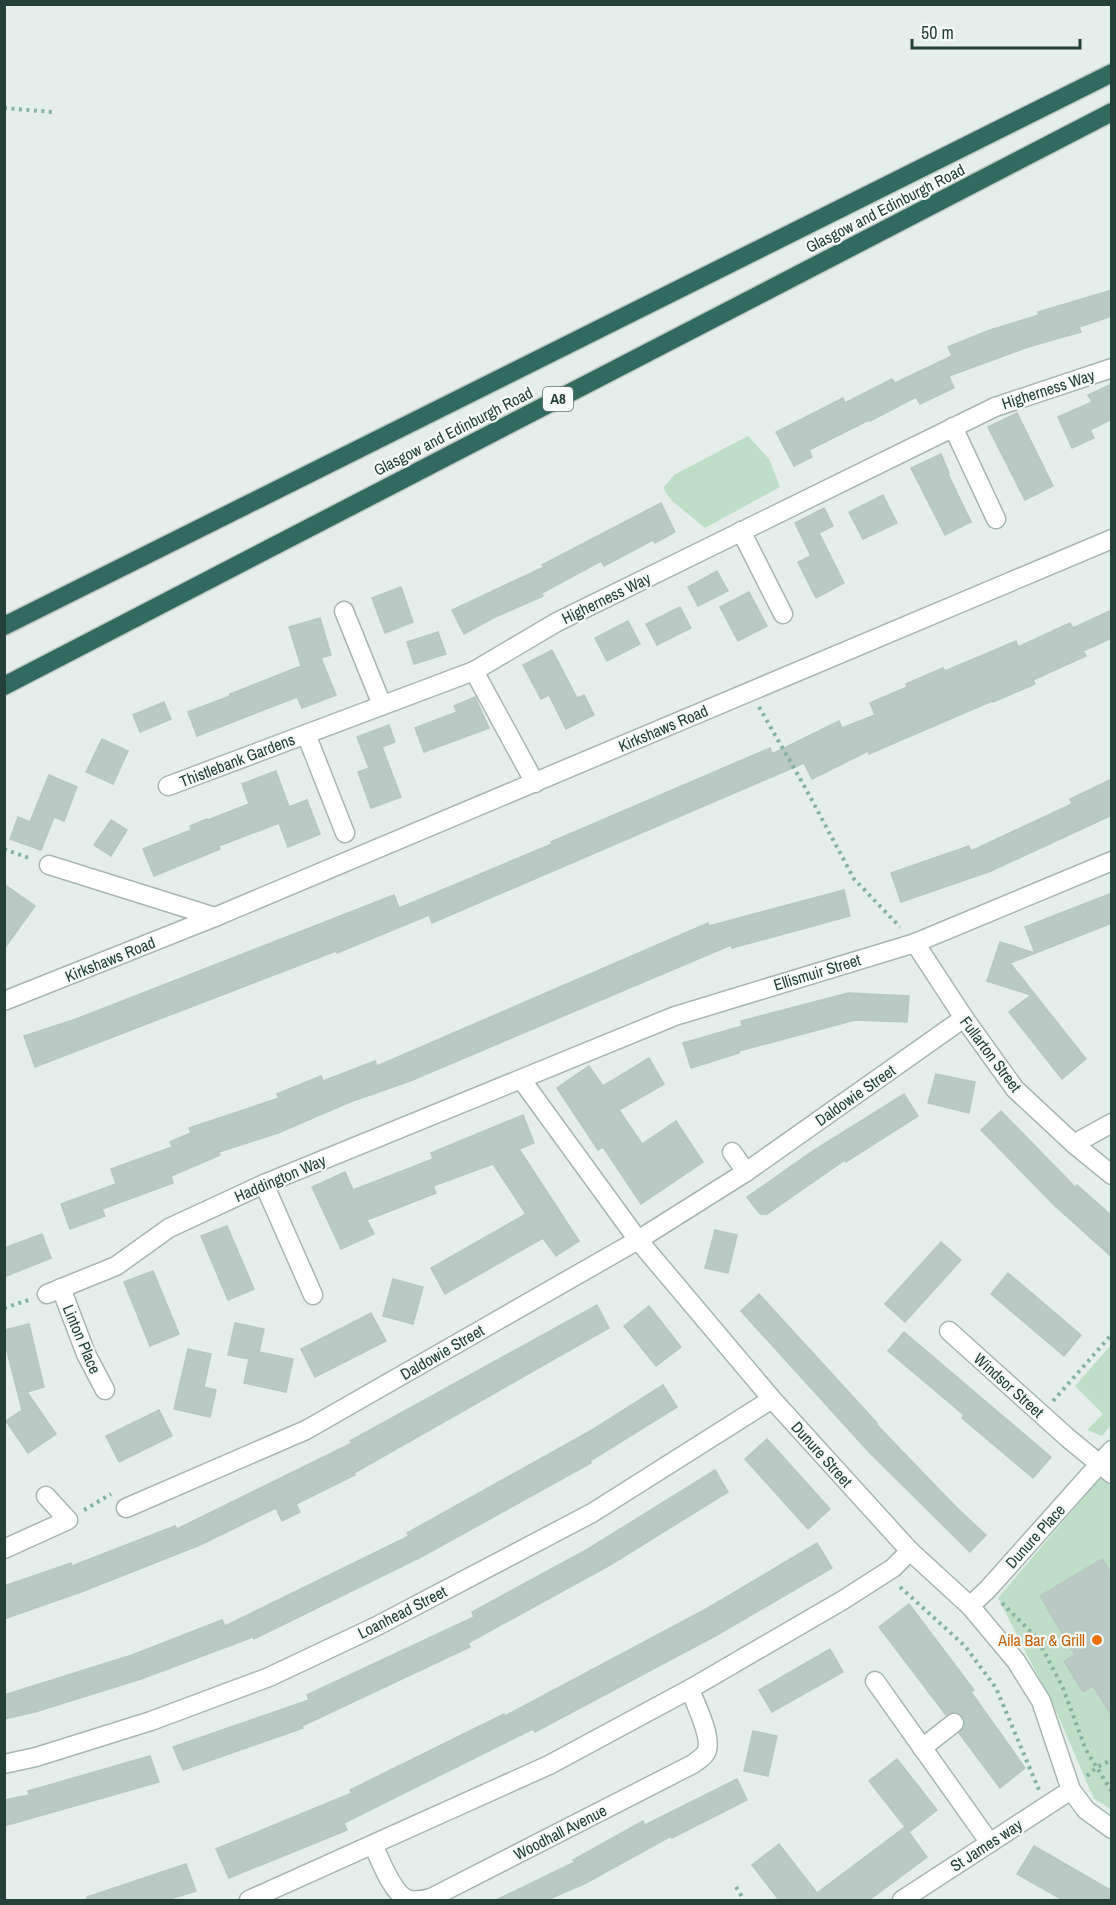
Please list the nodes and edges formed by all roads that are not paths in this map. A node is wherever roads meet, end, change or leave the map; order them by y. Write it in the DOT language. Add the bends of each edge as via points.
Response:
graph roads {
  1 [pos="1112,73"];
  2 [pos="1112,112"];
  3 [pos="1112,368"];
  4 [pos="953,427"];
  5 [pos="996,519"];
  6 [pos="741,531"];
  7 [pos="1112,539"];
  8 [pos="344,611"];
  9 [pos="783,614"];
  10 [pos="4,626"];
  11 [pos="474,671"];
  12 [pos="4,686"];
  13 [pos="382,705"];
  14 [pos="306,734"];
  15 [pos="535,783"];
  16 [pos="168,786"];
  17 [pos="345,833"];
  18 [pos="1112,861"];
  19 [pos="49,865"];
  20 [pos="215,917"];
  21 [pos="915,943"];
  22 [pos="4,1001"];
  23 [pos="964,1018"];
  24 [pos="521,1079"];
  25 [pos="1112,1123"];
  26 [pos="1074,1144"];
  27 [pos="732,1152"];
  28 [pos="746,1172"];
  29 [pos="1112,1175"];
  30 [pos="264,1184"];
  31 [pos="638,1240"];
  32 [pos="54,1291"];
  33 [pos="312,1295"];
  34 [pos="949,1331"];
  35 [pos="105,1390"];
  36 [pos="772,1399"];
  37 [pos="1069,1439"];
  38 [pos="1108,1463"];
  39 [pos="46,1496"];
  40 [pos="126,1508"];
  41 [pos="4,1549"];
  42 [pos="910,1551"];
  43 [pos="970,1606"];
  44 [pos="875,1681"];
  45 [pos="690,1689"];
  46 [pos="954,1724"];
  47 [pos="922,1748"];
  48 [pos="4,1764"];
  49 [pos="1071,1790"];
  50 [pos="1112,1829"];
  51 [pos="990,1843"];
  52 [pos="373,1845"];
  53 [pos="249,1900"];
  54 [pos="902,1900"];
  1 -- 10 [label="highway, Glasgow and Edinburgh Road"];
  2 -- 12 [label="highway, Glasgow and Edinburgh Road / A8"];
  3 -- 4 [label="street, Higherness Way" via="994,406"];
  4 -- 5 [label="street"];
  4 -- 6 [label="street, Higherness Way"];
  6 -- 9 [label="street"];
  6 -- 11 [label="street, Higherness Way" via="557,622"];
  7 -- 15 [label="street, Kirkshaws Road"];
  8 -- 13 [label="street"];
  11 -- 13 [label="street, Thistlebank Gardens"];
  11 -- 15 [label="street"];
  13 -- 14 [label="street, Thistlebank Gardens"];
  14 -- 16 [label="street, Thistlebank Gardens"];
  14 -- 17 [label="street, Thistlebank Gardens"];
  15 -- 20 [label="street, Kirkshaws Road"];
  18 -- 21 [label="street, Ellismuir Street"];
  19 -- 20 [label="street"];
  20 -- 22 [label="street, Kirkshaws Road"];
  21 -- 23 [label="street, Fullarton Street"];
  21 -- 24 [label="street, Ellismuir Street" via="675,1016"];
  23 -- 26 [label="street, Fullarton Street" via="1015,1089"];
  23 -- 28 [label="street, Daldowie Street"];
  24 -- 30 [label="street, Haddington Way"];
  24 -- 31 [label="street, Dunure Street"];
  25 -- 26 [label="street"];
  26 -- 29 [label="street, Fullarton Street"];
  27 -- 28 [label="street"];
  28 -- 31 [label="street, Daldowie Street"];
  30 -- 32 [label="street, Haddington Way" via="169,1228 116,1266"];
  30 -- 33 [label="street"];
  31 -- 36 [label="street, Dunure Street"];
  31 -- 40 [label="street, Daldowie Street" via="306,1430"];
  32 -- 35 [label="street, Linton Place"];
  34 -- 37 [label="street, Windsor Street"];
  36 -- 42 [label="street, Dunure Street"];
  36 -- 48 [label="street, Loanhead Street" via="592,1513 375,1627 269,1677 151,1721"];
  37 -- 38 [label="street, Dunure Place"];
  38 -- 43 [label="street, Dunure Place"];
  39 -- 41 [label="street" via="68,1520"];
  42 -- 43 [label="street, Dunure Street"];
  42 -- 45 [label="street" via="843,1600"];
  43 -- 49 [label="street, Dunure Street" via="1016,1661 1041,1701"];
  44 -- 47 [label="street"];
  45 -- 52 [label="street" via="549,1765"];
  45 -- 52 [label="street, Woodhall Avenue" via="709,1745 693,1764 431,1898 407,1899 396,1891"];
  46 -- 47 [label="street"];
  47 -- 51 [label="street"];
  49 -- 50 [label="street, Dunure Street" via="1086,1810"];
  49 -- 51 [label="street, St James way"];
  51 -- 54 [label="street, St James way"];
  52 -- 53 [label="street"];
}
